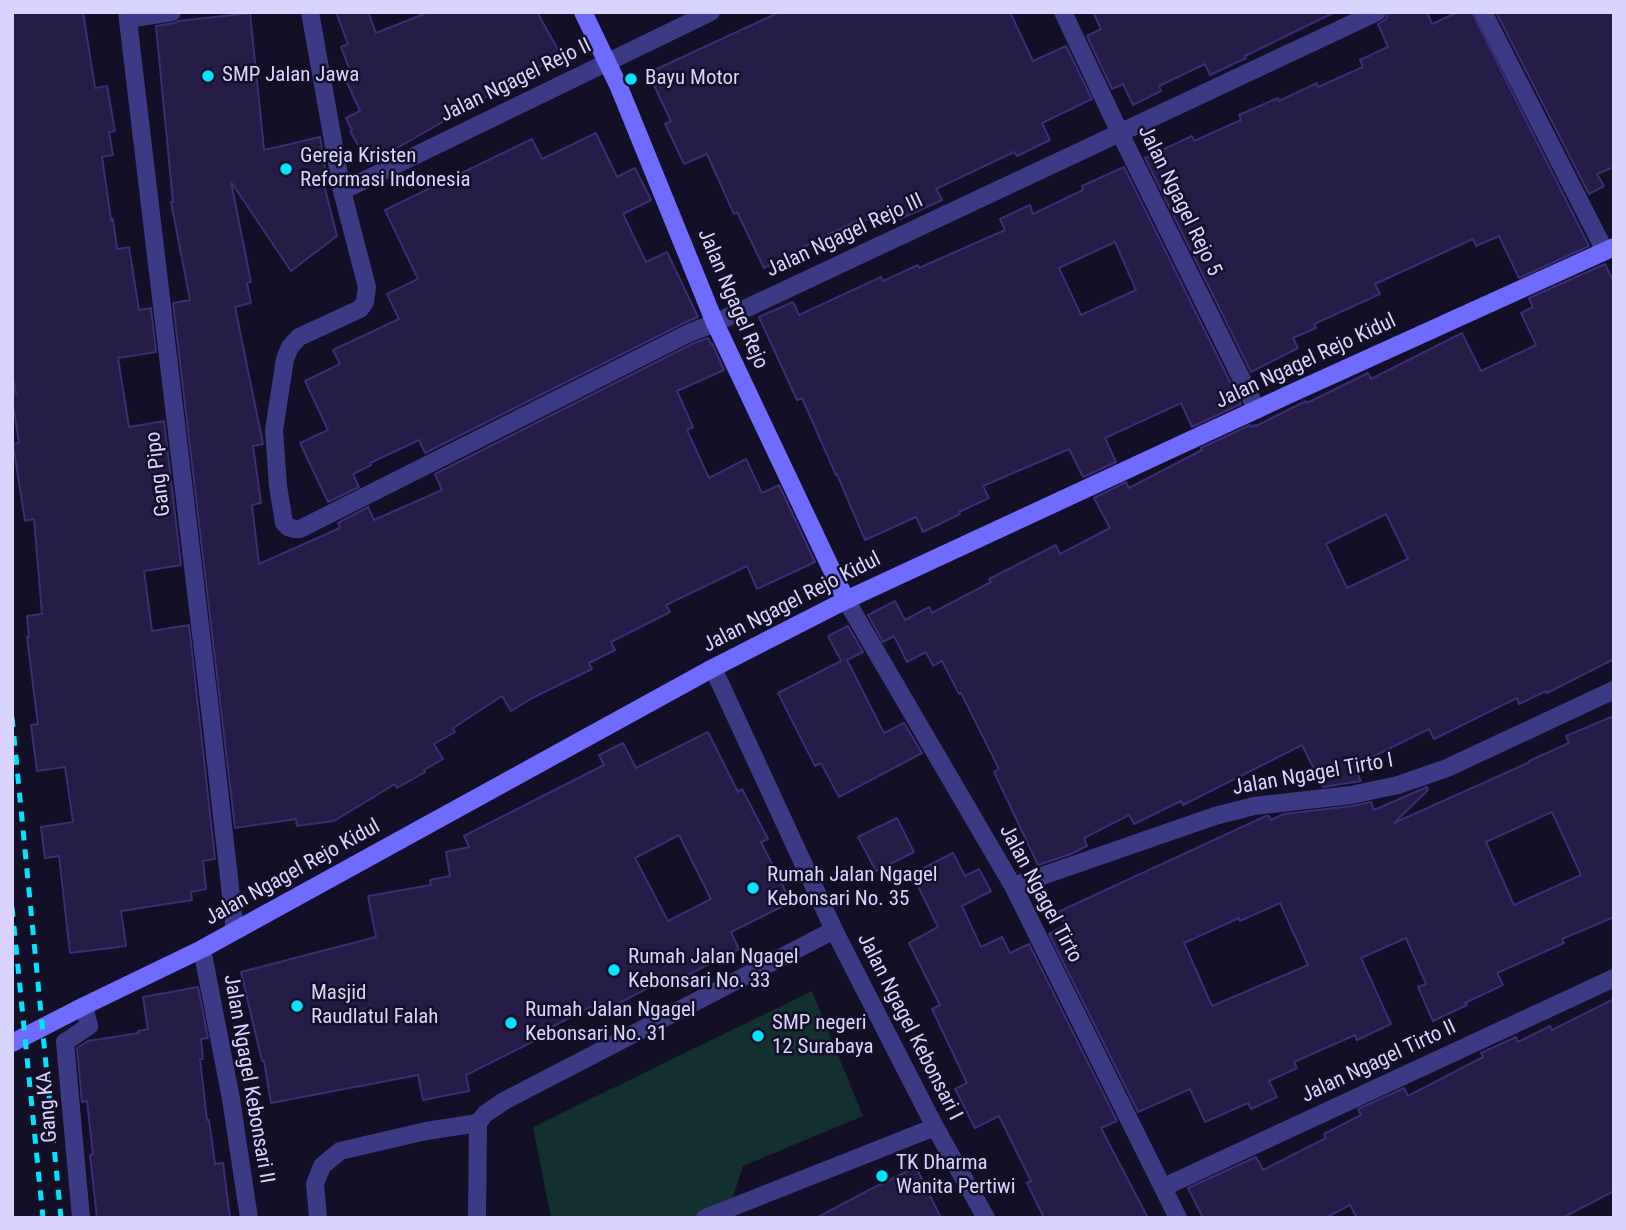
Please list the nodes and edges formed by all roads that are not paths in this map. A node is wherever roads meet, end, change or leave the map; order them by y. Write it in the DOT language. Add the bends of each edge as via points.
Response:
graph roads {
  1 [pos="172,12"];
  2 [pos="310,12"];
  3 [pos="583,12"];
  4 [pos="711,12"];
  5 [pos="1063,12"];
  6 [pos="1377,12"];
  7 [pos="1483,12"];
  8 [pos="127,16"];
  9 [pos="607,62"];
  10 [pos="1120,132"];
  11 [pos="342,191"];
  12 [pos="1609,249"];
  13 [pos="715,323"];
  14 [pos="1257,410"];
  15 [pos="846,600"];
  16 [pos="713,668"];
  17 [pos="1614,690"];
  18 [pos="1013,886"];
  19 [pos="834,930"];
  20 [pos="235,931"];
  21 [pos="202,949"];
  22 [pos="1614,978"];
  23 [pos="84,1006"];
  24 [pos="12,1044"];
  25 [pos="478,1123"];
  26 [pos="935,1127"];
  27 [pos="1164,1187"];
  28 [pos="81,1218"];
  29 [pos="249,1218"];
  30 [pos="318,1218"];
  31 [pos="477,1218"];
  32 [pos="705,1218"];
  33 [pos="986,1218"];
  34 [pos="1178,1218"];
  1 -- 8 [label="street"];
  2 -- 11 [label="street"];
  3 -- 9 [label="main road, Jalan Ngagel Rejo"];
  4 -- 9 [label="street, Jalan Ngagel Rejo II"];
  5 -- 10 [label="street, Jalan Ngagel Rejo 5"];
  6 -- 10 [label="street, Jalan Ngagel Rejo III"];
  7 -- 12 [label="street"];
  8 -- 20 [label="street, Gang Pipo"];
  9 -- 11 [label="street, Jalan Ngagel Rejo II"];
  9 -- 13 [label="main road, Jalan Ngagel Rejo"];
  10 -- 13 [label="street, Jalan Ngagel Rejo III"];
  10 -- 14 [label="street, Jalan Ngagel Rejo 5"];
  11 -- 13 [label="street, Jalan Ngagel Rejo III" via="367,287 365,302 360,309 299,337 285,359 274,430 278,486 288,527 300,529"];
  12 -- 14 [label="main road, Jalan Ngagel Rejo Kidul"];
  13 -- 15 [label="main road, Jalan Ngagel Rejo"];
  14 -- 15 [label="main road, Jalan Ngagel Rejo Kidul"];
  15 -- 16 [label="main road, Jalan Ngagel Rejo Kidul"];
  15 -- 18 [label="street, Jalan Ngagel Tirto"];
  16 -- 19 [label="street, Jalan Ngagel Kebonsari I"];
  16 -- 20 [label="main road, Jalan Ngagel Rejo Kidul"];
  17 -- 18 [label="street, Jalan Ngagel Tirto I" via="1447,768 1398,785 1214,816"];
  18 -- 27 [label="street, Jalan Ngagel Tirto"];
  19 -- 25 [label="street, Jalan Ngagel Kebonsari I" via="504,1101"];
  19 -- 26 [label="street, Jalan Ngagel Kebonsari I"];
  20 -- 21 [label="main road, Jalan Ngagel Rejo Kidul"];
  21 -- 23 [label="main road, Jalan Ngagel Rejo Kidul"];
  21 -- 29 [label="street, Jalan Ngagel Kebonsari II"];
  22 -- 27 [label="street, Jalan Ngagel Tirto II"];
  23 -- 24 [label="main road, Jalan Ngagel Rejo Kidul"];
  23 -- 28 [label="street, Gang KA" via="89,1026 65,1042"];
  25 -- 30 [label="street" via="340,1151 322,1166 315,1184"];
  25 -- 31 [label="street"];
  26 -- 32 [label="street"];
  26 -- 33 [label="street, Jalan Ngagel Kebonsari I"];
  27 -- 34 [label="street, Jalan Ngagel Tirto"];
}
